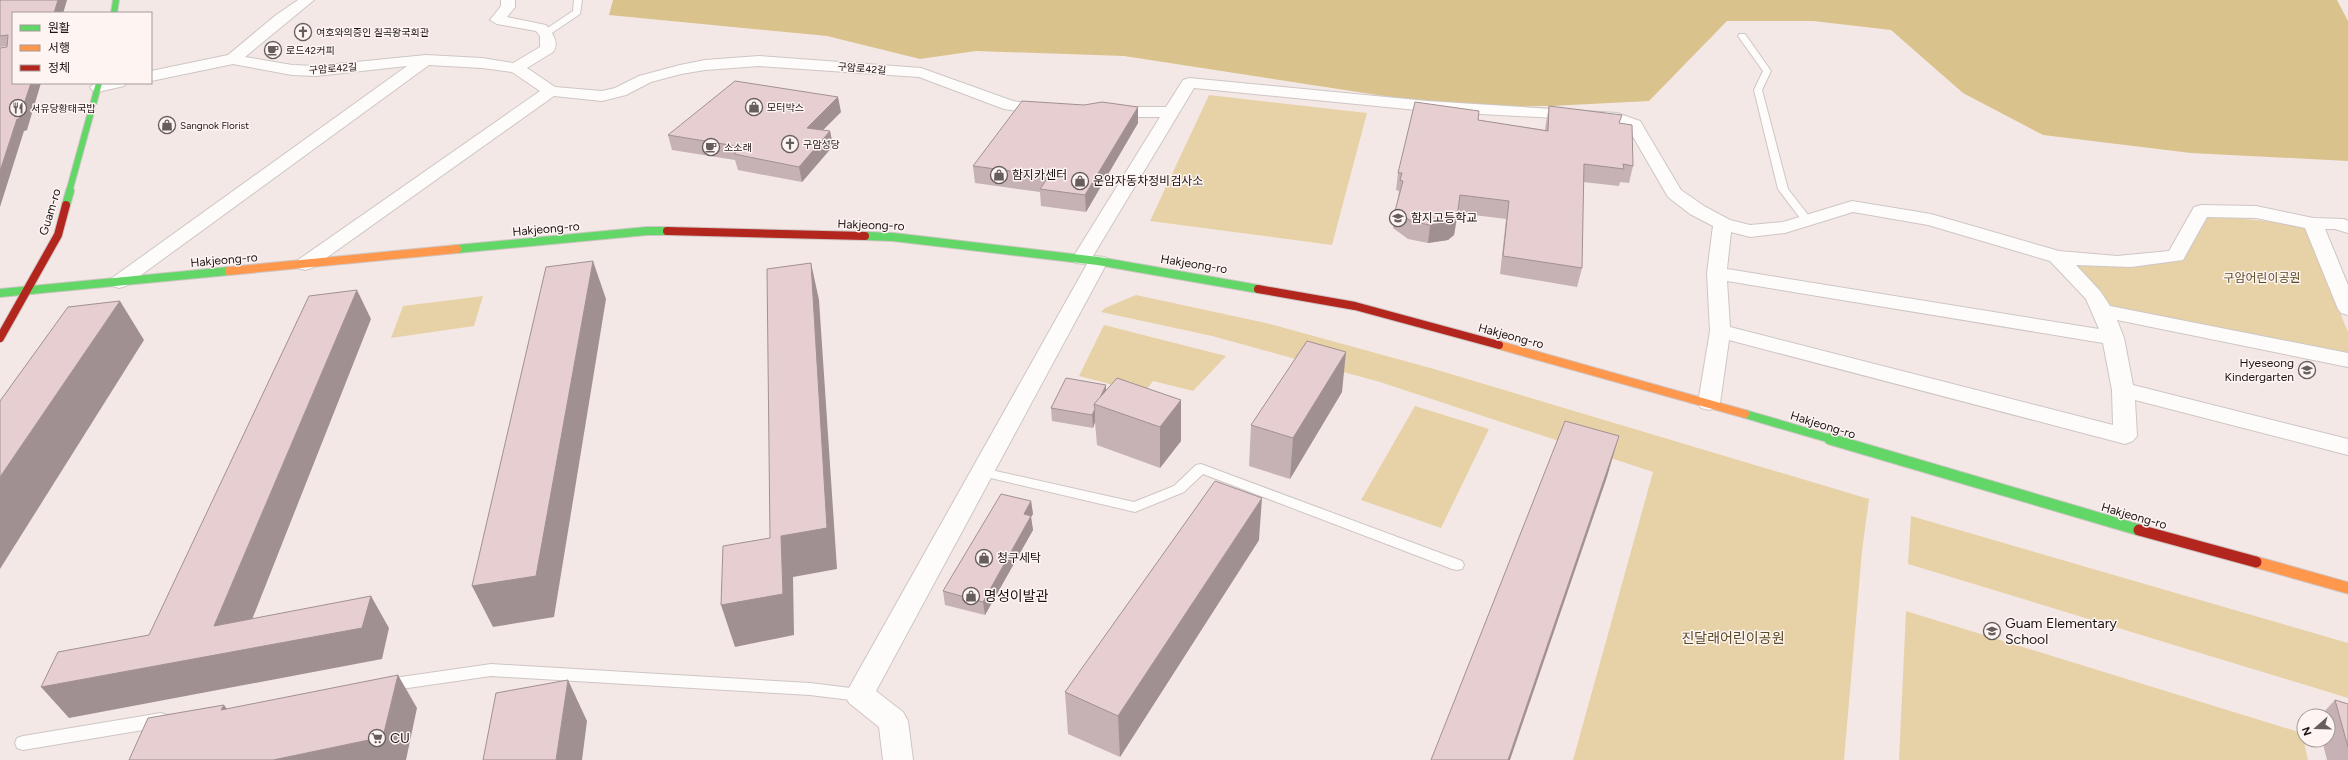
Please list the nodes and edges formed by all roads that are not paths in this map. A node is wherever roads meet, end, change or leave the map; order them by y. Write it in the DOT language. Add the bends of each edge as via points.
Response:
graph roads {
  1 [pos="116,0"];
  2 [pos="307,0"];
  3 [pos="508,0"];
  4 [pos="578,0"];
  5 [pos="114,12"];
  6 [pos="546,33"];
  7 [pos="1742,36"];
  8 [pos="233,60"];
  9 [pos="426,60"];
  10 [pos="516,68"];
  11 [pos="152,76"];
  12 [pos="108,84"];
  13 [pos="98,85"];
  14 [pos="551,92"];
  15 [pos="1064,111"];
  16 [pos="1092,112"];
  17 [pos="1173,112"];
  18 [pos="1807,220"];
  19 [pos="1723,224"];
  20 [pos="2313,224"];
  21 [pos="2348,227"];
  22 [pos="2057,257"];
  23 [pos="1090,260"];
  24 [pos="305,264"];
  25 [pos="1717,273"];
  26 [pos="119,282"];
  27 [pos="28,291"];
  28 [pos="0,293"];
  29 [pos="2348,309"];
  30 [pos="2103,311"];
  31 [pos="1720,331"];
  32 [pos="0,338"];
  33 [pos="2113,338"];
  34 [pos="2348,360"];
  35 [pos="2123,390"];
  36 [pos="1709,403"];
  37 [pos="2348,447"];
  38 [pos="982,472"];
  39 [pos="1457,565"];
  40 [pos="2348,588"];
  41 [pos="371,688"];
  42 [pos="859,695"];
  43 [pos="178,717"];
  44 [pos="23,743"];
  45 [pos="898,760"];
  1 -- 5 [label="main road"];
  2 -- 8 [label="street" via="281,18"];
  3 -- 6 [label="street" via="508,7 497,20 541,28"];
  4 -- 6 [label="lane" via="577,12"];
  6 -- 10 [label="street" via="548,49"];
  7 -- 18 [label="lane" via="1767,71 1758,90 1783,189"];
  8 -- 9 [label="street, 구암로42길" via="292,70 316,71"];
  8 -- 11 [label="street, 구암로42길"];
  9 -- 10 [label="street, 구암로42길"];
  9 -- 26 [label="street"];
  10 -- 14 [label="street"];
  12 -- 13 [label="street"];
  13 -- 27 [label="main road, Guam-ro" via="58,235"];
  14 -- 15 [label="street, 구암로42길" via="602,96 620,92 645,78 705,65 759,60 921,73 1010,106"];
  14 -- 24 [label="street"];
  16 -- 17 [label="street"];
  17 -- 19 [label="street" via="1189,84 1427,106 1611,116 1634,124 1674,193 1697,210"];
  17 -- 23 [label="street"];
  18 -- 19 [label="street" via="1785,227 1750,231"];
  18 -- 22 [label="street" via="1852,206 1931,220"];
  19 -- 25 [label="street"];
  20 -- 21 [label="street" via="2337,224"];
  20 -- 22 [label="street" via="2256,212 2202,211 2176,256 2138,262 2098,262"];
  20 -- 29 [label="street"];
  22 -- 30 [label="street" via="2094,296"];
  23 -- 24 [label="main road, Hakjeong-ro" via="893,237 647,231"];
  23 -- 36 [label="main road, Hakjeong-ro" via="1355,306"];
  23 -- 38 [label="street"];
  24 -- 26 [label="main road, Hakjeong-ro"];
  25 -- 31 [label="street"];
  25 -- 33 [label="street"];
  26 -- 27 [label="main road, Hakjeong-ro"];
  27 -- 28 [label="main road, Hakjeong-ro"];
  27 -- 32 [label="main road, Guam-ro"];
  30 -- 33 [label="street"];
  30 -- 34 [label="street"];
  31 -- 35 [label="street" via="2125,436"];
  31 -- 36 [label="street"];
  33 -- 35 [label="street"];
  35 -- 37 [label="street"];
  36 -- 40 [label="main road, Hakjeong-ro" via="2122,525"];
  38 -- 39 [label="lane" via="1135,507 1179,489 1201,468"];
  38 -- 42 [label="street"];
  41 -- 42 [label="lane" via="491,670 810,689"];
  42 -- 45 [label="street" via="893,721"];
  43 -- 44 [label="lane"];
}
